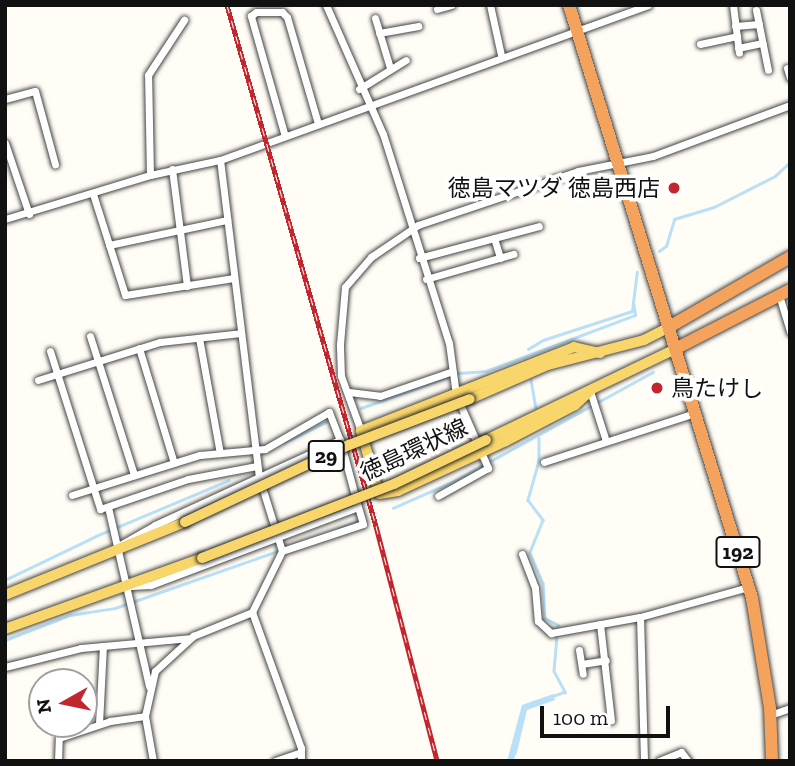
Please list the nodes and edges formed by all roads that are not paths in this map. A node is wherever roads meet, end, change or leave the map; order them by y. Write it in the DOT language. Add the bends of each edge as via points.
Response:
graph roads {
  1 [pos="326,5"];
  2 [pos="451,5"];
  3 [pos="490,5"];
  4 [pos="569,5"];
  5 [pos="648,5"];
  6 [pos="733,5"];
  7 [pos="437,9"];
  8 [pos="756,10"];
  9 [pos="375,18"];
  10 [pos="403,18"];
  11 [pos="184,20"];
  12 [pos="759,24"];
  13 [pos="418,26"];
  14 [pos="736,26"];
  15 [pos="406,28"];
  16 [pos="577,30"];
  17 [pos="379,33"];
  18 [pos="737,36"];
  19 [pos="762,43"];
  20 [pos="700,44"];
  21 [pos="501,55"];
  22 [pos="406,60"];
  23 [pos="390,68"];
  24 [pos="787,68"];
  25 [pos="768,70"];
  26 [pos="790,78"];
  27 [pos="359,89"];
  28 [pos="5,99"];
  29 [pos="367,105"];
  30 [pos="790,105"];
  31 [pos="318,124"];
  32 [pos="284,133"];
  33 [pos="5,143"];
  34 [pos="219,160"];
  35 [pos="55,164"];
  36 [pos="618,164"];
  37 [pos="172,169"];
  38 [pos="150,175"];
  39 [pos="93,194"];
  40 [pos="29,214"];
  41 [pos="5,219"];
  42 [pos="227,220"];
  43 [pos="539,226"];
  44 [pos="179,229"];
  45 [pos="411,230"];
  46 [pos="494,238"];
  47 [pos="109,245"];
  48 [pos="513,254"];
  49 [pos="790,257"];
  50 [pos="419,258"];
  51 [pos="500,258"];
  52 [pos="234,278"];
  53 [pos="426,279"];
  54 [pos="187,286"];
  55 [pos="784,293"];
  56 [pos="787,316"];
  57 [pos="669,327"];
  58 [pos="790,332"];
  59 [pos="241,333"];
  60 [pos="90,337"];
  61 [pos="199,338"];
  62 [pos="139,348"];
  63 [pos="675,349"];
  64 [pos="50,351"];
  65 [pos="600,353"];
  66 [pos="97,361"];
  67 [pos="57,374"];
  68 [pos="451,375"];
  69 [pos="38,380"];
  70 [pos="349,391"];
  71 [pos="590,391"];
  72 [pos="456,395"];
  73 [pos="695,413"];
  74 [pos="361,431"];
  75 [pos="340,440"];
  76 [pos="606,441"];
  77 [pos="255,449"];
  78 [pos="220,453"];
  79 [pos="484,459"];
  80 [pos="544,462"];
  81 [pos="174,463"];
  82 [pos="257,466"];
  83 [pos="134,475"];
  84 [pos="258,477"];
  85 [pos="93,488"];
  86 [pos="72,495"];
  87 [pos="438,496"];
  88 [pos="108,507"];
  89 [pos="358,507"];
  90 [pos="279,536"];
  91 [pos="117,548"];
  92 [pos="282,551"];
  93 [pos="522,554"];
  94 [pos="127,586"];
  95 [pos="749,587"];
  96 [pos="5,594"];
  97 [pos="252,612"];
  98 [pos="640,617"];
  99 [pos="600,624"];
  100 [pos="5,629"];
  101 [pos="190,638"];
  102 [pos="140,642"];
  103 [pos="103,646"];
  104 [pos="579,650"];
  105 [pos="606,660"];
  106 [pos="582,664"];
  107 [pos="5,667"];
  108 [pos="583,674"];
  109 [pos="150,687"];
  110 [pos="790,708"];
  111 [pos="771,715"];
  112 [pos="145,716"];
  113 [pos="611,720"];
  114 [pos="99,724"];
  115 [pos="300,757"];
  116 [pos="58,761"];
  117 [pos="153,761"];
  118 [pos="275,761"];
  119 [pos="644,761"];
  120 [pos="659,761"];
  121 [pos="688,761"];
  122 [pos="772,761"];
  1 -- 27 [label="street"];
  2 -- 7 [label="street"];
  3 -- 21 [label="street"];
  4 -- 16 [label="highway, 192"];
  5 -- 16 [label="street"];
  6 -- 14 [label="street"];
  8 -- 12 [label="street"];
  9 -- 17 [label="street"];
  10 -- 15 [label="street"];
  11 -- 38 [label="street" via="148,75"];
  12 -- 14 [label="street"];
  12 -- 19 [label="street"];
  13 -- 15 [label="street"];
  14 -- 18 [label="street"];
  15 -- 17 [label="street"];
  16 -- 21 [label="street"];
  16 -- 36 [label="highway, 192"];
  17 -- 23 [label="street"];
  18 -- 19 [label="street" via="738,51"];
  18 -- 20 [label="street"];
  19 -- 25 [label="street"];
  21 -- 29 [label="street"];
  22 -- 23 [label="street"];
  23 -- 27 [label="street"];
  24 -- 26 [label="street"];
  27 -- 29 [label="street"];
  28 -- 35 [label="street" via="35,91"];
  29 -- 31 [label="street"];
  29 -- 45 [label="street" via="383,134"];
  30 -- 36 [label="street" via="653,156"];
  31 -- 32 [label="street"];
  31 -- 32 [label="street" via="287,17 282,12 256,12 251,16"];
  32 -- 34 [label="street"];
  33 -- 40 [label="street"];
  34 -- 37 [label="street"];
  34 -- 42 [label="street"];
  36 -- 45 [label="street" via="578,171"];
  36 -- 57 [label="highway, 192"];
  37 -- 38 [label="street"];
  37 -- 44 [label="street"];
  38 -- 39 [label="street"];
  39 -- 40 [label="street"];
  39 -- 47 [label="street"];
  40 -- 41 [label="street"];
  42 -- 44 [label="street"];
  42 -- 52 [label="street"];
  43 -- 46 [label="street"];
  44 -- 47 [label="street"];
  44 -- 54 [label="street"];
  45 -- 50 [label="street"];
  45 -- 70 [label="street" via="371,257 345,288 341,376"];
  46 -- 50 [label="street"];
  46 -- 51 [label="street"];
  47 -- 54 [label="street" via="125,295"];
  48 -- 51 [label="street"];
  49 -- 57 [label="highway"];
  50 -- 53 [label="street"];
  51 -- 53 [label="street"];
  52 -- 54 [label="street"];
  52 -- 59 [label="street"];
  53 -- 68 [label="street" via="449,343"];
  55 -- 56 [label="street"];
  55 -- 63 [label="highway"];
  56 -- 58 [label="street"];
  57 -- 63 [label="highway, 192"];
  57 -- 65 [label="main road, 徳島環状線 / 29"];
  59 -- 61 [label="street"];
  59 -- 77 [label="street"];
  60 -- 66 [label="street"];
  61 -- 62 [label="street"];
  61 -- 78 [label="street"];
  62 -- 66 [label="street"];
  62 -- 81 [label="street"];
  63 -- 71 [label="main road, 徳島環状線 / 29"];
  63 -- 73 [label="highway, 192"];
  64 -- 67 [label="street"];
  65 -- 72 [label="main road" via="575,347"];
  65 -- 91 [label="main road, 徳島環状線 / 29, bridge" via="548,365 349,444 185,522"];
  66 -- 67 [label="street"];
  66 -- 83 [label="street"];
  67 -- 69 [label="street"];
  67 -- 85 [label="street"];
  68 -- 70 [label="street" via="380,396"];
  68 -- 72 [label="street"];
  70 -- 74 [label="street"];
  71 -- 76 [label="street"];
  71 -- 79 [label="main road"];
  71 -- 94 [label="main road, 徳島環状線 / 29, bridge" via="394,484"];
  72 -- 74 [label="main road"];
  72 -- 79 [label="street"];
  73 -- 76 [label="street"];
  73 -- 95 [label="highway, 192"];
  74 -- 79 [label="main road" via="379,494"];
  75 -- 77 [label="street" via="330,412 273,446"];
  75 -- 84 [label="street"];
  75 -- 89 [label="street"];
  76 -- 80 [label="street"];
  77 -- 78 [label="street"];
  77 -- 82 [label="street"];
  78 -- 81 [label="street"];
  79 -- 87 [label="street"];
  81 -- 83 [label="street"];
  82 -- 84 [label="street"];
  82 -- 88 [label="street" via="188,479"];
  83 -- 85 [label="street"];
  84 -- 90 [label="street"];
  84 -- 91 [label="street" via="155,524"];
  85 -- 86 [label="street"];
  85 -- 88 [label="street" via="100,509"];
  88 -- 91 [label="street"];
  89 -- 90 [label="street"];
  89 -- 92 [label="street" via="363,524"];
  90 -- 92 [label="street"];
  90 -- 94 [label="street" via="150,586"];
  91 -- 94 [label="street"];
  91 -- 96 [label="main road, 徳島環状線 / 29"];
  92 -- 97 [label="street"];
  93 -- 99 [label="street" via="535,587 538,621 552,633"];
  94 -- 100 [label="main road, 徳島環状線 / 29"];
  94 -- 102 [label="street"];
  95 -- 98 [label="street"];
  95 -- 111 [label="highway, 192"];
  97 -- 101 [label="street"];
  97 -- 115 [label="street" via="301,748"];
  98 -- 99 [label="street"];
  98 -- 119 [label="street"];
  99 -- 105 [label="street"];
  101 -- 102 [label="street"];
  101 -- 109 [label="street" via="155,671"];
  102 -- 103 [label="street"];
  102 -- 109 [label="street"];
  103 -- 107 [label="street"];
  103 -- 114 [label="street"];
  104 -- 106 [label="street"];
  105 -- 106 [label="street"];
  105 -- 113 [label="street"];
  106 -- 108 [label="street"];
  109 -- 112 [label="street"];
  110 -- 111 [label="street"];
  111 -- 122 [label="highway, 192"];
  112 -- 114 [label="street"];
  112 -- 117 [label="street"];
  114 -- 116 [label="street" via="59,738"];
  115 -- 118 [label="street"];
  120 -- 121 [label="street" via="681,752"];
}
